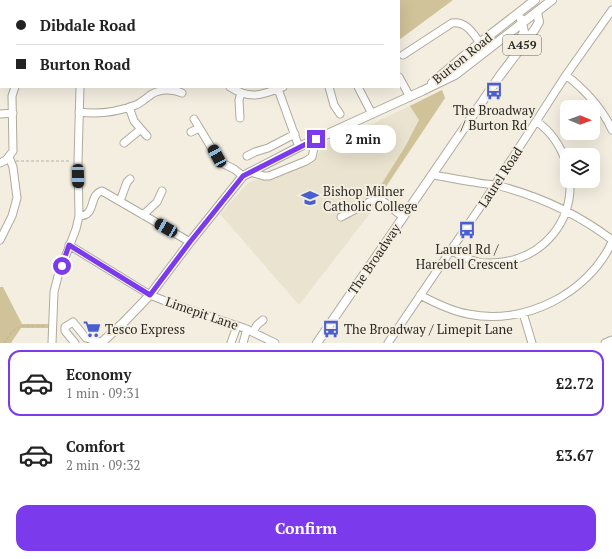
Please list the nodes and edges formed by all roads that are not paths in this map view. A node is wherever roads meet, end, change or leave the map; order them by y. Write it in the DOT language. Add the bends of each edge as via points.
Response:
graph roads {
  1 [pos="536,0"];
  2 [pos="552,0"];
  3 [pos="523,9"];
  4 [pos="537,12"];
  5 [pos="611,14"];
  6 [pos="522,23"];
  7 [pos="510,32"];
  8 [pos="480,43"];
  9 [pos="403,55"];
  10 [pos="566,75"];
  11 [pos="499,77"];
  12 [pos="400,79"];
  13 [pos="15,88"];
  14 [pos="80,88"];
  15 [pos="232,88"];
  16 [pos="280,88"];
  17 [pos="329,88"];
  18 [pos="359,88"];
  19 [pos="151,91"];
  20 [pos="422,91"];
  21 [pos="182,93"];
  22 [pos="241,94"];
  23 [pos="410,97"];
  24 [pos="129,107"];
  25 [pos="79,112"];
  26 [pos="335,112"];
  27 [pos="13,113"];
  28 [pos="0,114"];
  29 [pos="372,114"];
  30 [pos="240,118"];
  31 [pos="194,119"];
  32 [pos="536,121"];
  33 [pos="199,128"];
  34 [pos="140,129"];
  35 [pos="612,130"];
  36 [pos="191,132"];
  37 [pos="295,134"];
  38 [pos="147,136"];
  39 [pos="316,139"];
  40 [pos="124,143"];
  41 [pos="299,147"];
  42 [pos="560,148"];
  43 [pos="247,156"];
  44 [pos="10,160"];
  45 [pos="0,162"];
  46 [pos="246,174"];
  47 [pos="432,174"];
  48 [pos="130,179"];
  49 [pos="494,185"];
  50 [pos="570,188"];
  51 [pos="162,191"];
  52 [pos="120,201"];
  53 [pos="566,210"];
  54 [pos="143,215"];
  55 [pos="79,216"];
  56 [pos="341,217"];
  57 [pos="403,217"];
  58 [pos="1,237"];
  59 [pos="612,241"];
  60 [pos="190,242"];
  61 [pos="69,245"];
  62 [pos="450,250"];
  63 [pos="150,295"];
  64 [pos="420,295"];
  65 [pos="523,313"];
  66 [pos="263,320"];
  67 [pos="237,326"];
  68 [pos="250,331"];
  69 [pos="612,340"];
  70 [pos="52,343"];
  71 [pos="75,343"];
  72 [pos="103,343"];
  73 [pos="231,343"];
  74 [pos="243,343"];
  75 [pos="275,343"];
  76 [pos="317,343"];
  77 [pos="388,343"];
  78 [pos="532,343"];
  79 [pos="605,343"];
  1 -- 3 [label="main road, Burton Road"];
  2 -- 4 [label="main road, Burton Road"];
  3 -- 4 [label="main road"];
  3 -- 6 [label="main road, The Broadway / A459" via="520,16"];
  3 -- 8 [label="main road, Burton Road"];
  4 -- 6 [label="main road, Burton Road"];
  4 -- 11 [label="main road, The Broadway / A459" via="538,22 535,29"];
  5 -- 10 [label="street, Laurel Road"];
  6 -- 7 [label="main road, Burton Road"];
  6 -- 11 [label="main road, The Broadway / A459" via="522,38"];
  7 -- 8 [label="main road" via="486,47"];
  7 -- 20 [label="main road, Burton Road" via="455,75"];
  8 -- 9 [label="street" via="470,29 463,24 452,23"];
  8 -- 20 [label="main road, Burton Road"];
  10 -- 32 [label="street, Laurel Road"];
  10 -- 35 [label="street" via="600,110"];
  11 -- 47 [label="main road, The Broadway / A459"];
  12 -- 23 [label="street"];
  13 -- 27 [label="street" via="12,96"];
  14 -- 25 [label="street"];
  15 -- 22 [label="street"];
  16 -- 22 [label="street" via="252,96"];
  16 -- 37 [label="street"];
  17 -- 26 [label="street"];
  18 -- 29 [label="street"];
  19 -- 21 [label="street" via="176,90"];
  19 -- 24 [label="street" via="139,104"];
  20 -- 23 [label="main road, Burton Road"];
  22 -- 30 [label="street"];
  23 -- 29 [label="main road, Burton Road"];
  24 -- 25 [label="street" via="104,114"];
  24 -- 34 [label="street"];
  25 -- 55 [label="street"];
  27 -- 28 [label="street"];
  27 -- 44 [label="street" via="13,151"];
  29 -- 39 [label="main road, Burton Road"];
  31 -- 33 [label="street"];
  32 -- 42 [label="street" via="546,128"];
  32 -- 49 [label="street, Laurel Road"];
  33 -- 36 [label="street"];
  33 -- 46 [label="street" via="220,162"];
  34 -- 38 [label="street"];
  34 -- 40 [label="street"];
  37 -- 41 [label="street"];
  37 -- 43 [label="street"];
  39 -- 41 [label="main road, Burton Road"];
  39 -- 46 [label="street" via="312,157 306,161 269,176"];
  41 -- 46 [label="main road, Burton Road"];
  44 -- 45 [label="street"];
  44 -- 58 [label="street" via="16,198 12,216"];
  46 -- 60 [label="main road, Burton Road"];
  47 -- 49 [label="street"];
  47 -- 57 [label="main road, The Broadway / A459"];
  48 -- 52 [label="street"];
  49 -- 53 [label="street"];
  49 -- 62 [label="street, Laurel Road"];
  50 -- 53 [label="street"];
  51 -- 54 [label="street" via="157,202"];
  52 -- 54 [label="street"];
  52 -- 55 [label="street" via="102,191 98,192 88,213"];
  53 -- 59 [label="street" via="595,227"];
  53 -- 62 [label="street" via="561,224 551,237 524,257 511,261 479,262"];
  54 -- 60 [label="street"];
  55 -- 61 [label="street"];
  56 -- 57 [label="street" via="379,198"];
  57 -- 76 [label="main road, The Broadway / A459"];
  59 -- 65 [label="street" via="592,272 574,289 542,307"];
  60 -- 63 [label="main road, Burton Road"];
  61 -- 63 [label="street, Limepit Lane"];
  61 -- 70 [label="street" via="54,292"];
  62 -- 64 [label="street, Laurel Road"];
  63 -- 67 [label="street, Limepit Lane"];
  63 -- 72 [label="main road, Burton Road"];
  64 -- 65 [label="street" via="468,314 505,316"];
  64 -- 77 [label="street, Laurel Road"];
  65 -- 78 [label="street"];
  66 -- 68 [label="street"];
  67 -- 68 [label="street, Limepit Lane"];
  67 -- 73 [label="street"];
  68 -- 74 [label="street"];
  68 -- 75 [label="street, Limepit Lane"];
  69 -- 79 [label="street"];
  71 -- 72 [label="street" via="65,331 65,327 73,322 86,338"];
}
